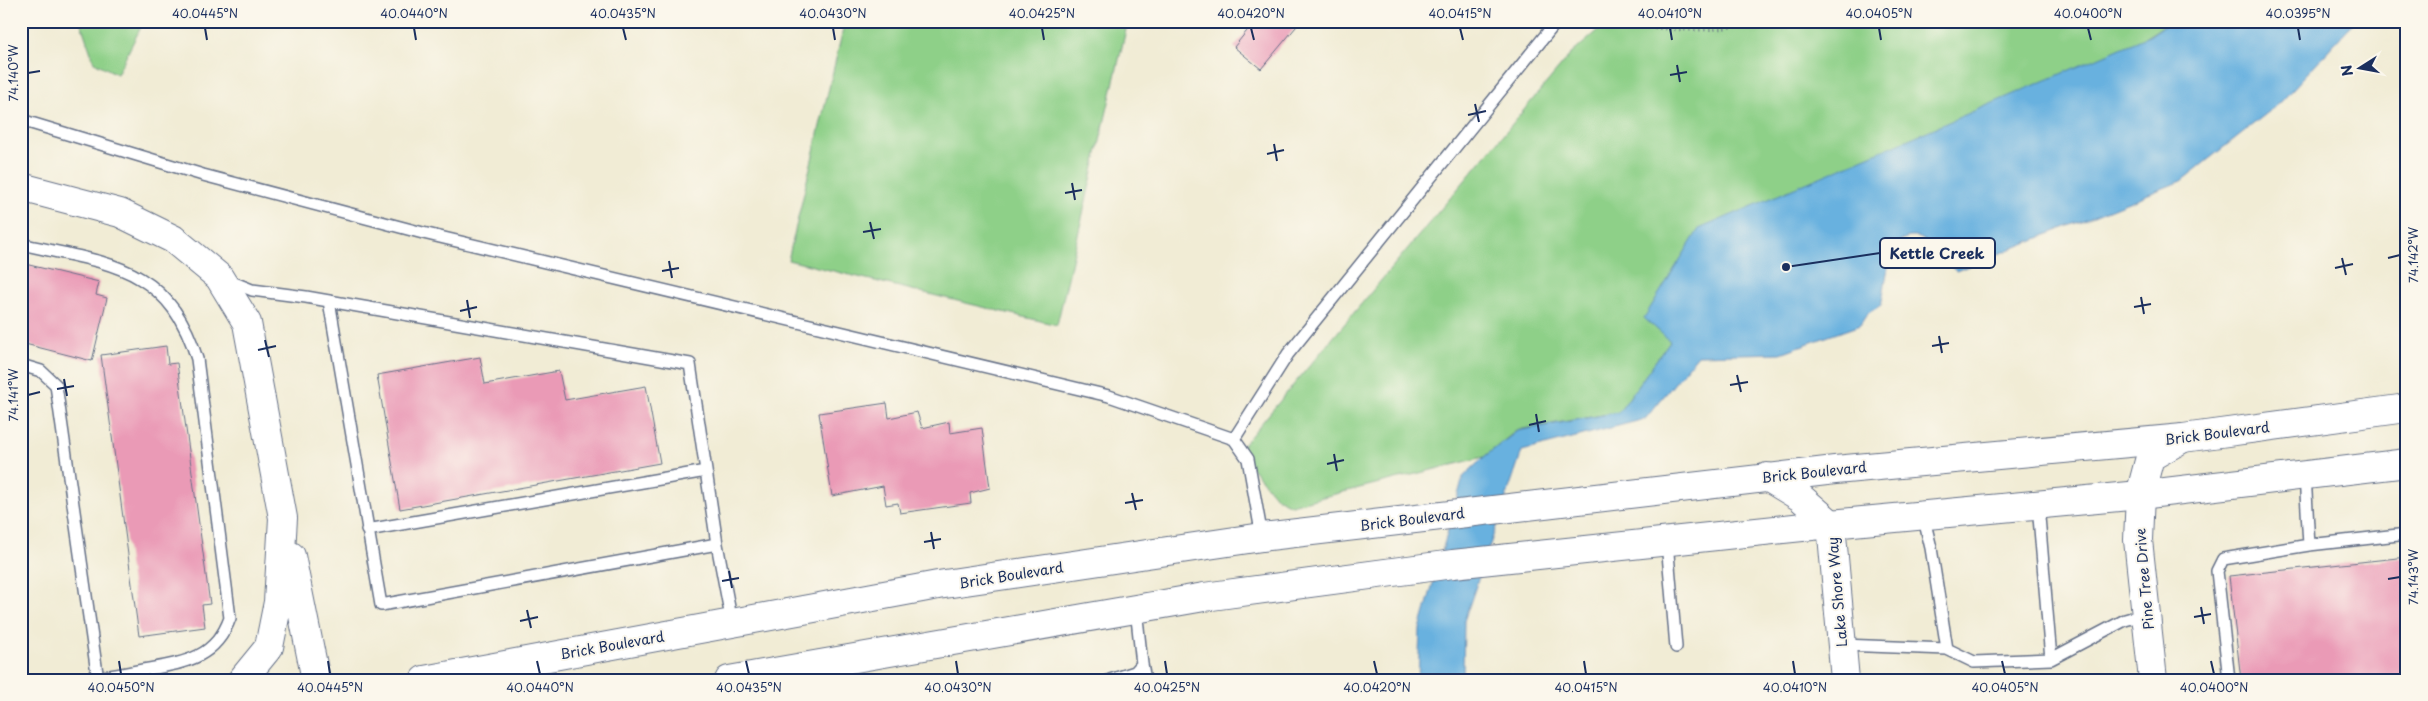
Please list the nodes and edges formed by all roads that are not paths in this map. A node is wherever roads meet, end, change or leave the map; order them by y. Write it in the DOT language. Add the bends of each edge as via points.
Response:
graph roads {
  1 [pos="1557,21"];
  2 [pos="21,120"];
  3 [pos="21,187"];
  4 [pos="21,244"];
  5 [pos="219,277"];
  6 [pos="329,301"];
  7 [pos="21,365"];
  8 [pos="2407,408"];
  9 [pos="2183,438"];
  10 [pos="1234,439"];
  11 [pos="2407,463"];
  12 [pos="706,471"];
  13 [pos="2305,475"];
  14 [pos="1767,477"];
  15 [pos="2140,495"];
  16 [pos="2038,504"];
  17 [pos="1923,515"];
  18 [pos="283,518"];
  19 [pos="1831,524"];
  20 [pos="367,530"];
  21 [pos="2407,534"];
  22 [pos="1262,537"];
  23 [pos="1667,542"];
  24 [pos="717,544"];
  25 [pos="2309,546"];
  26 [pos="1136,609"];
  27 [pos="2146,614"];
  28 [pos="732,623"];
  29 [pos="1842,645"];
  30 [pos="1676,648"];
  31 [pos="1947,649"];
  32 [pos="2052,658"];
  33 [pos="1142,664"];
  34 [pos="98,679"];
  35 [pos="82,680"];
  36 [pos="242,680"];
  37 [pos="316,680"];
  38 [pos="424,680"];
  39 [pos="728,680"];
  40 [pos="1110,680"];
  41 [pos="1145,680"];
  42 [pos="1845,680"];
  43 [pos="2153,680"];
  44 [pos="2229,680"];
  1 -- 10 [label="lane" via="1288,354"];
  2 -- 10 [label="lane" via="203,175 422,233 1109,396"];
  3 -- 5 [label="main road" via="120,213 173,239"];
  4 -- 34 [label="lane" via="110,265 142,278 166,297 180,316 197,358 230,618 225,634 211,649 196,658"];
  5 -- 6 [label="lane" via="252,290"];
  5 -- 18 [label="main road" via="247,323"];
  6 -- 12 [label="lane" via="690,364"];
  6 -- 20 [label="lane"];
  7 -- 34 [label="lane" via="41,371 56,385"];
  8 -- 9 [label="main road, Brick Boulevard"];
  9 -- 14 [label="main road, Brick Boulevard"];
  9 -- 15 [label="main road, Pine Tree Drive" via="2150,457"];
  10 -- 22 [label="lane" via="1248,459"];
  11 -- 13 [label="main road"];
  12 -- 20 [label="lane"];
  12 -- 24 [label="lane"];
  13 -- 15 [label="main road"];
  13 -- 25 [label="lane"];
  14 -- 19 [label="main road, Lake Shore Way" via="1800,497"];
  14 -- 22 [label="main road, Brick Boulevard"];
  15 -- 16 [label="main road"];
  15 -- 27 [label="main road, Pine Tree Drive" via="2138,540"];
  16 -- 17 [label="main road"];
  16 -- 32 [label="lane"];
  17 -- 19 [label="main road"];
  17 -- 31 [label="lane"];
  18 -- 36 [label="main road" via="278,602 269,647"];
  18 -- 37 [label="main road"];
  19 -- 23 [label="main road"];
  19 -- 29 [label="main road, Lake Shore Way"];
  20 -- 24 [label="lane" via="381,605"];
  21 -- 25 [label="lane"];
  22 -- 28 [label="main road, Brick Boulevard" via="938,585"];
  23 -- 26 [label="main road" via="1402,571"];
  23 -- 30 [label="lane"];
  24 -- 28 [label="lane"];
  25 -- 44 [label="lane" via="2222,559 2217,571"];
  26 -- 33 [label="lane"];
  26 -- 39 [label="main road"];
  27 -- 32 [label="lane" via="2125,620"];
  27 -- 43 [label="main road, Pine Tree Drive"];
  28 -- 38 [label="main road, Brick Boulevard"];
  29 -- 31 [label="lane"];
  29 -- 42 [label="main road, Lake Shore Way"];
  31 -- 32 [label="lane" via="1974,662"];
  33 -- 40 [label="lane" via="1135,672"];
  33 -- 41 [label="lane"];
  34 -- 35 [label="lane"];
}
